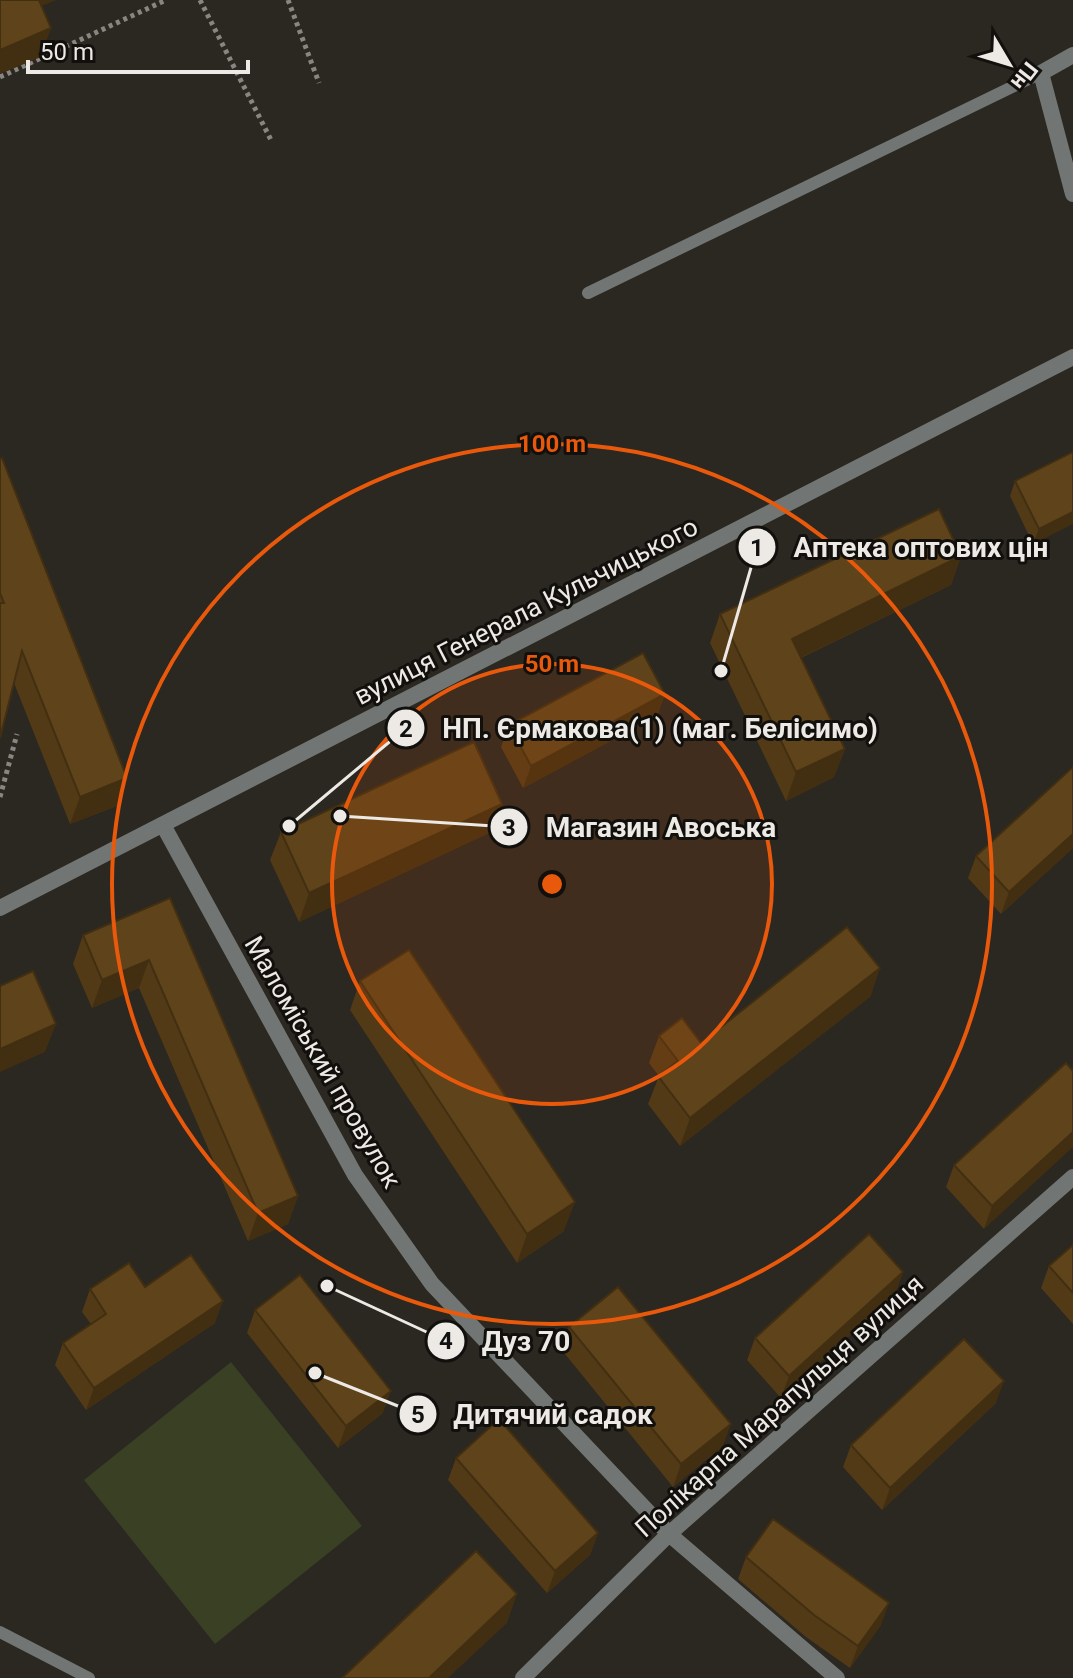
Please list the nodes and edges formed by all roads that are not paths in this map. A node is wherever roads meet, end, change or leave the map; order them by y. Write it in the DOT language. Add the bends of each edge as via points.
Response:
graph roads {
  1 [pos="1073,55"];
  2 [pos="1041,73"];
  3 [pos="1073,194"];
  4 [pos="588,293"];
  5 [pos="1073,357"];
  6 [pos="163,825"];
  7 [pos="0,908"];
  8 [pos="1073,1177"];
  9 [pos="669,1534"];
  10 [pos="0,1632"];
  11 [pos="89,1678"];
  12 [pos="523,1678"];
  13 [pos="837,1678"];
  1 -- 2 [label="street"];
  2 -- 3 [label="street"];
  2 -- 4 [label="lane"];
  5 -- 6 [label="street, вулиця Генерала Кульчицького"];
  6 -- 7 [label="street, вулиця Генерала Кульчицького"];
  6 -- 9 [label="street, Маломіський провулок" via="355,1175 423,1272"];
  8 -- 9 [label="street, Полікарпа Марапульця вулиця"];
  9 -- 12 [label="street, Полікарпа Марапульця вулиця"];
  9 -- 13 [label="street, Маломіський провулок"];
  10 -- 11 [label="lane"];
}
